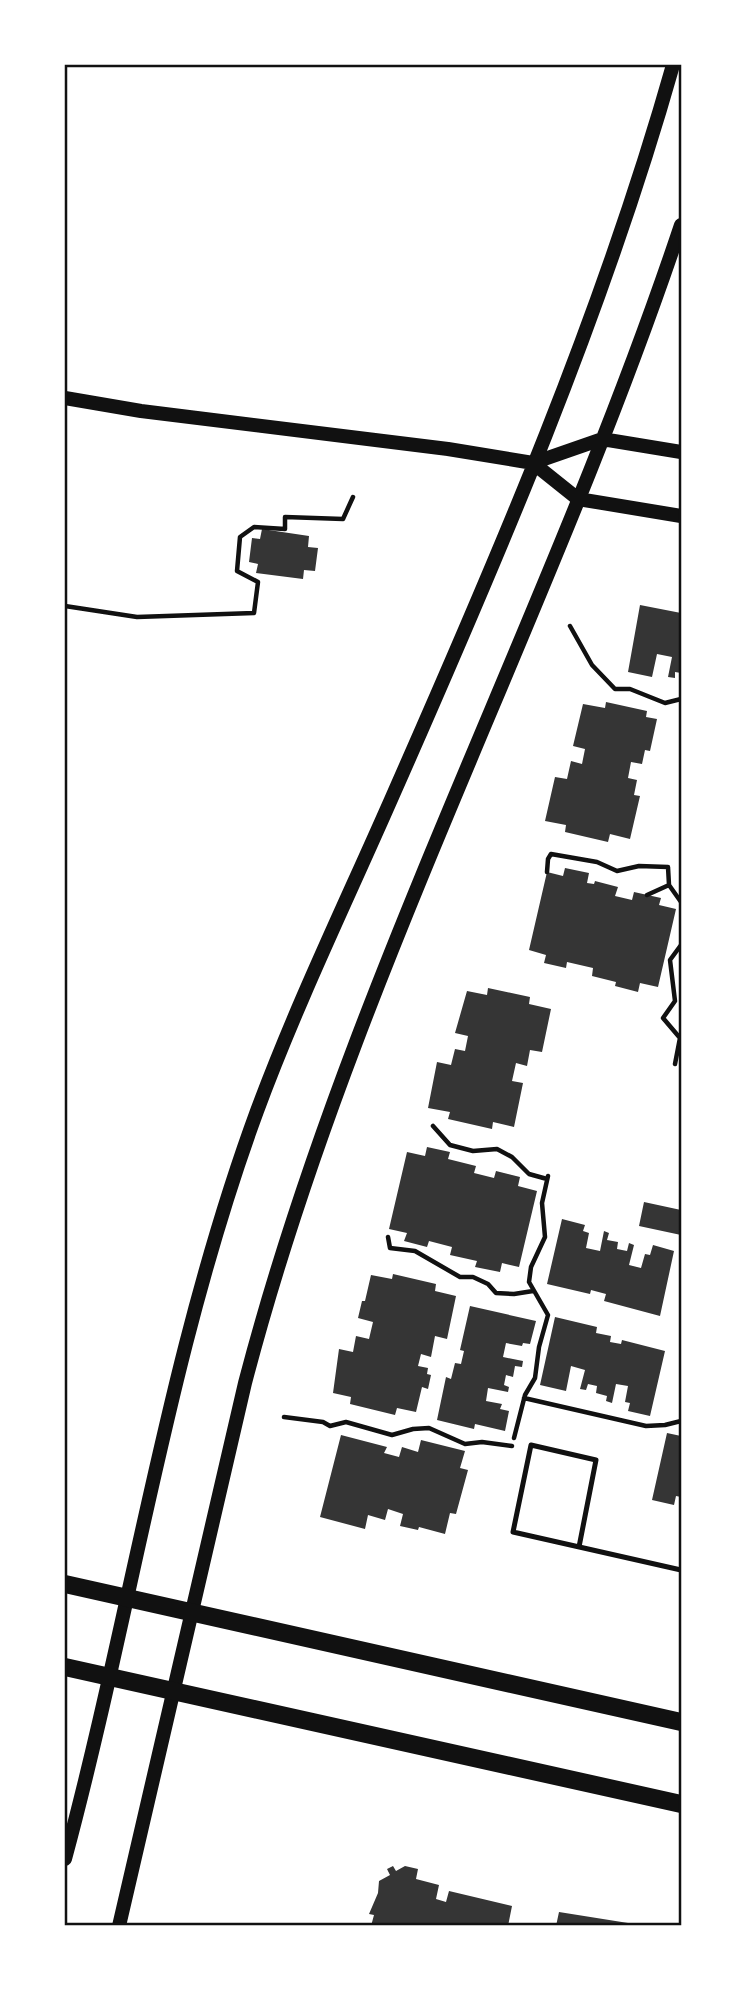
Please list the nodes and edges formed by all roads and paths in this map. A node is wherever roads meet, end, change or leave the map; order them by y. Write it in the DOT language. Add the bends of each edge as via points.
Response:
graph roads {
  1 [pos="673,65"];
  2 [pos="681,225"];
  3 [pos="65,398"];
  4 [pos="602,439"];
  5 [pos="681,452"];
  6 [pos="533,463"];
  7 [pos="354,497"];
  8 [pos="578,499"];
  9 [pos="681,516"];
  10 [pos="65,606"];
  11 [pos="570,626"];
  12 [pos="681,699"];
  13 [pos="547,872"];
  14 [pos="668,885"];
  15 [pos="647,895"];
  16 [pos="681,902"];
  17 [pos="681,945"];
  18 [pos="675,1063"];
  19 [pos="433,1126"];
  20 [pos="388,1237"];
  21 [pos="533,1291"];
  22 [pos="524,1398"];
  23 [pos="284,1417"];
  24 [pos="681,1421"];
  25 [pos="579,1547"];
  26 [pos="681,1570"];
  27 [pos="65,1584"];
  28 [pos="126,1597"];
  29 [pos="191,1612"];
  30 [pos="65,1667"];
  31 [pos="108,1676"];
  32 [pos="173,1691"];
  33 [pos="681,1722"];
  34 [pos="681,1804"];
  35 [pos="65,1859"];
  36 [pos="119,1926"];
  1 -- 6 [label="main road" via="608,268"];
  2 -- 4 [label="main road"];
  3 -- 6 [label="main road"];
  4 -- 5 [label="main road"];
  4 -- 6 [label="main road"];
  4 -- 8 [label="main road"];
  6 -- 8 [label="main road"];
  6 -- 28 [label="main road" via="398,784 310,978 255,1117 195,1307"];
  7 -- 10 [label="path" via="343,519 285,517 285,529 254,527 240,537 237,571 258,582 254,613 137,617"];
  8 -- 9 [label="main road"];
  8 -- 29 [label="main road" via="422,870 316,1148 265,1305"];
  11 -- 12 [label="path" via="592,665 615,689 630,689 665,703"];
  13 -- 14 [label="path" via="551,854 559,854 617,871 668,867"];
  14 -- 15 [label="path"];
  14 -- 16 [label="path"];
  17 -- 18 [label="path" via="670,960 675,1001 663,1018 680,1038"];
  19 -- 21 [label="path" via="450,1145 473,1151 497,1149 529,1174 547,1177 542,1203 545,1237 531,1267"];
  20 -- 21 [label="path" via="390,1248 415,1251 460,1277 488,1284 496,1293"];
  21 -- 22 [label="path" via="548,1315 535,1378"];
  22 -- 23 [label="path" via="513,1446 465,1444 429,1428 392,1435 346,1422 330,1426"];
  22 -- 24 [label="path" via="646,1426"];
  25 -- 25 [label="lane" via="513,1532 531,1445 596,1460"];
  25 -- 26 [label="lane"];
  27 -- 28 [label="main road"];
  28 -- 29 [label="main road"];
  28 -- 31 [label="main road"];
  29 -- 32 [label="main road"];
  29 -- 33 [label="main road"];
  30 -- 31 [label="main road"];
  31 -- 32 [label="main road"];
  31 -- 35 [label="main road"];
  32 -- 34 [label="main road"];
  32 -- 36 [label="main road"];
}
